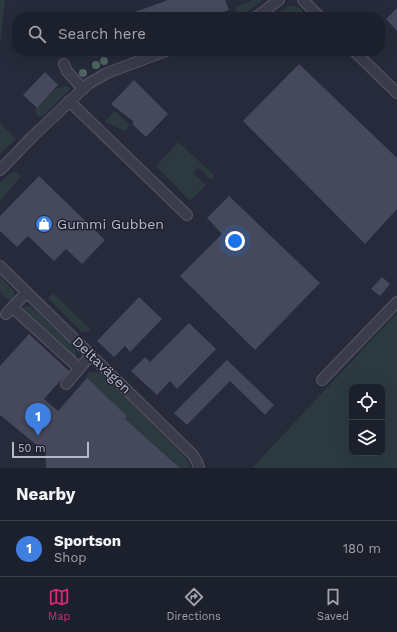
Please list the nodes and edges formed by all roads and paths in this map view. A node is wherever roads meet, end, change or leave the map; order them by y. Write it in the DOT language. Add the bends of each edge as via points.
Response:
graph roads {
  1 [pos="279,0"];
  2 [pos="304,1"];
  3 [pos="263,12"];
  4 [pos="315,12"];
  5 [pos="153,56"];
  6 [pos="359,56"];
  7 [pos="64,64"];
  8 [pos="82,89"];
  9 [pos="397,93"];
  10 [pos="69,101"];
  11 [pos="0,170"];
  12 [pos="187,215"];
  13 [pos="0,266"];
  14 [pos="27,292"];
  15 [pos="397,302"];
  16 [pos="91,355"];
  17 [pos="79,368"];
  18 [pos="322,380"];
  19 [pos="66,384"];
  20 [pos="199,468"];
  1 -- 3 [label="street"];
  2 -- 4 [label="street"];
  5 -- 8 [label="street" via="96,78"];
  6 -- 9 [label="street"];
  7 -- 8 [label="street"];
  8 -- 10 [label="street"];
  10 -- 11 [label="street"];
  10 -- 12 [label="street"];
  13 -- 14 [label="street, Deltavägen"];
  14 -- 16 [label="street, Deltavägen"];
  14 -- 17 [label="street" via="9,311"];
  15 -- 18 [label="street"];
  16 -- 17 [label="street"];
  16 -- 20 [label="street, Deltavägen" via="193,455"];
  17 -- 19 [label="street"];
}
